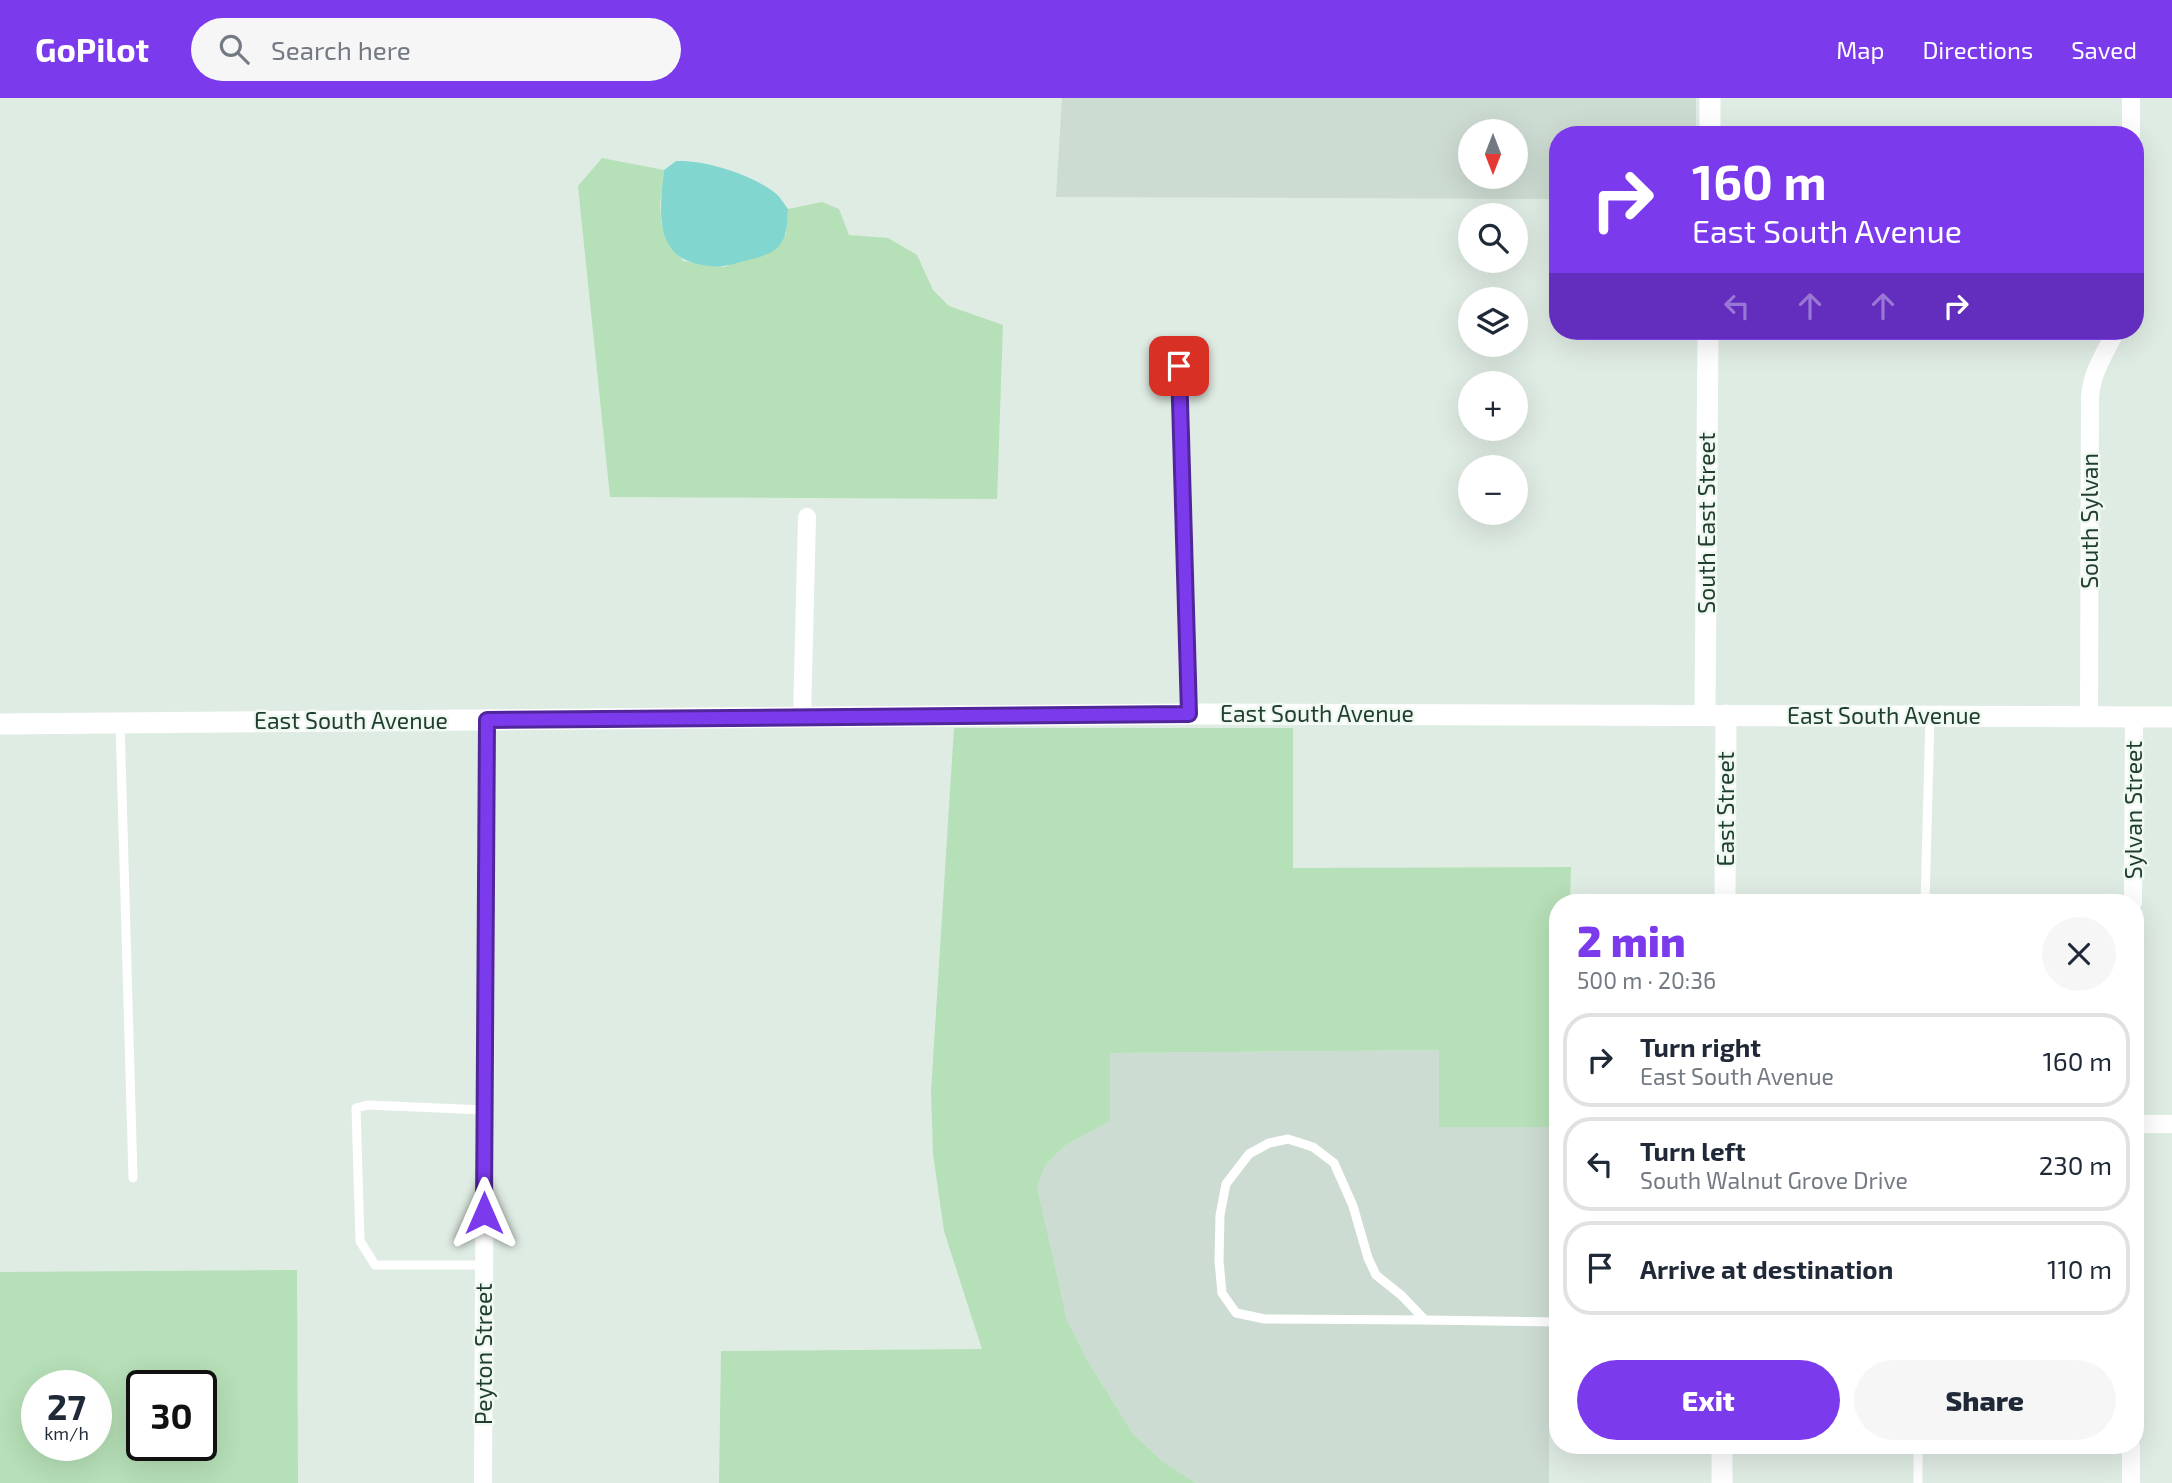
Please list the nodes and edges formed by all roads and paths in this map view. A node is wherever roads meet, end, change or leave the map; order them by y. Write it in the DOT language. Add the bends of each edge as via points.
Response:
graph roads {
  1 [pos="1710,98"];
  2 [pos="2131,98"];
  3 [pos="1710,126"];
  4 [pos="2131,126"];
  5 [pos="1708,340"];
  6 [pos="2111,340"];
  7 [pos="1179,366"];
  8 [pos="807,517"];
  9 [pos="1189,714"];
  10 [pos="1716,715"];
  11 [pos="1930,716"];
  12 [pos="2089,717"];
  13 [pos="2134,717"];
  14 [pos="2172,717"];
  15 [pos="802,718"];
  16 [pos="487,720"];
  17 [pos="120,723"];
  18 [pos="0,724"];
  19 [pos="1725,894"];
  20 [pos="1925,894"];
  21 [pos="2133,894"];
  22 [pos="485,1110"];
  23 [pos="2144,1124"];
  24 [pos="2172,1124"];
  25 [pos="133,1178"];
  26 [pos="484,1265"];
  27 [pos="1425,1320"];
  28 [pos="1549,1322"];
  29 [pos="1722,1454"];
  30 [pos="1918,1454"];
  31 [pos="2131,1454"];
  32 [pos="483,1483"];
  33 [pos="1722,1483"];
  34 [pos="1918,1483"];
  35 [pos="2131,1483"];
  1 -- 3 [label="street"];
  2 -- 4 [label="street"];
  5 -- 10 [label="street, South East Street"];
  6 -- 12 [label="street, South Sylvan" via="2091,382 2090,397"];
  7 -- 9 [label="street"];
  8 -- 15 [label="street"];
  9 -- 10 [label="street, East South Avenue"];
  9 -- 15 [label="street, East South Avenue"];
  10 -- 11 [label="street, East South Avenue"];
  10 -- 19 [label="street, East Street"];
  11 -- 12 [label="street, East South Avenue"];
  11 -- 20 [label="lane"];
  12 -- 13 [label="street, East South Avenue"];
  13 -- 14 [label="street, East South Avenue"];
  13 -- 21 [label="street, Sylvan Street"];
  15 -- 16 [label="street, East South Avenue"];
  16 -- 17 [label="street, East South Avenue"];
  16 -- 22 [label="street, Peyton Street"];
  17 -- 18 [label="street, East South Avenue"];
  17 -- 25 [label="lane"];
  22 -- 26 [label="street, Peyton Street"];
  22 -- 26 [label="lane" via="356,1108 360,1241 374,1265"];
  23 -- 24 [label="street"];
  26 -- 32 [label="street, Peyton Street"];
  27 -- 27 [label="lane" via="1265,1319 1236,1313 1222,1293 1220,1215 1226,1184 1250,1154 1288,1139 1313,1147 1334,1163 1376,1275"];
  27 -- 28 [label="lane"];
  29 -- 33 [label="street"];
  30 -- 34 [label="lane"];
  31 -- 35 [label="street"];
}
